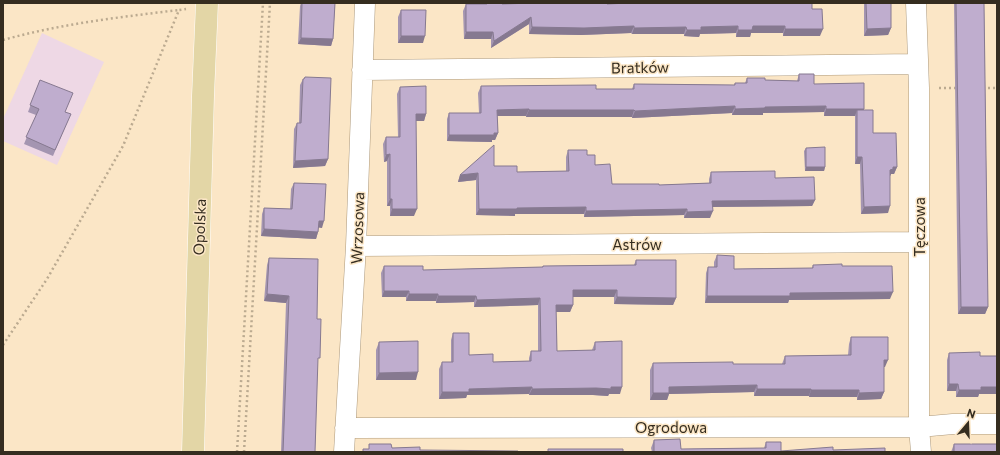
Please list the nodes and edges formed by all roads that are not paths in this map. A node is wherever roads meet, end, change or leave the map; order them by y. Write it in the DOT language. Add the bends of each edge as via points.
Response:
graph roads {
  1 [pos="365,3"];
  2 [pos="916,3"];
  3 [pos="206,4"];
  4 [pos="917,64"];
  5 [pos="362,70"];
  6 [pos="918,242"];
  7 [pos="356,246"];
  8 [pos="997,424"];
  9 [pos="920,427"];
  10 [pos="345,428"];
  11 [pos="193,452"];
  12 [pos="344,452"];
  13 [pos="921,452"];
  1 -- 5 [label="street, Wrzosowa"];
  2 -- 4 [label="street, Tęczowa"];
  3 -- 11 [label="main road, Opolska"];
  4 -- 5 [label="street, Bratków"];
  4 -- 6 [label="street, Tęczowa"];
  5 -- 7 [label="street, Wrzosowa"];
  6 -- 7 [label="street, Astrów"];
  6 -- 9 [label="street, Tęczowa"];
  7 -- 10 [label="street, Wrzosowa"];
  8 -- 9 [label="street, Ogrodowa"];
  9 -- 10 [label="street, Ogrodowa"];
  9 -- 13 [label="street, Tęczowa"];
  10 -- 12 [label="street, Wrzosowa"];
}
